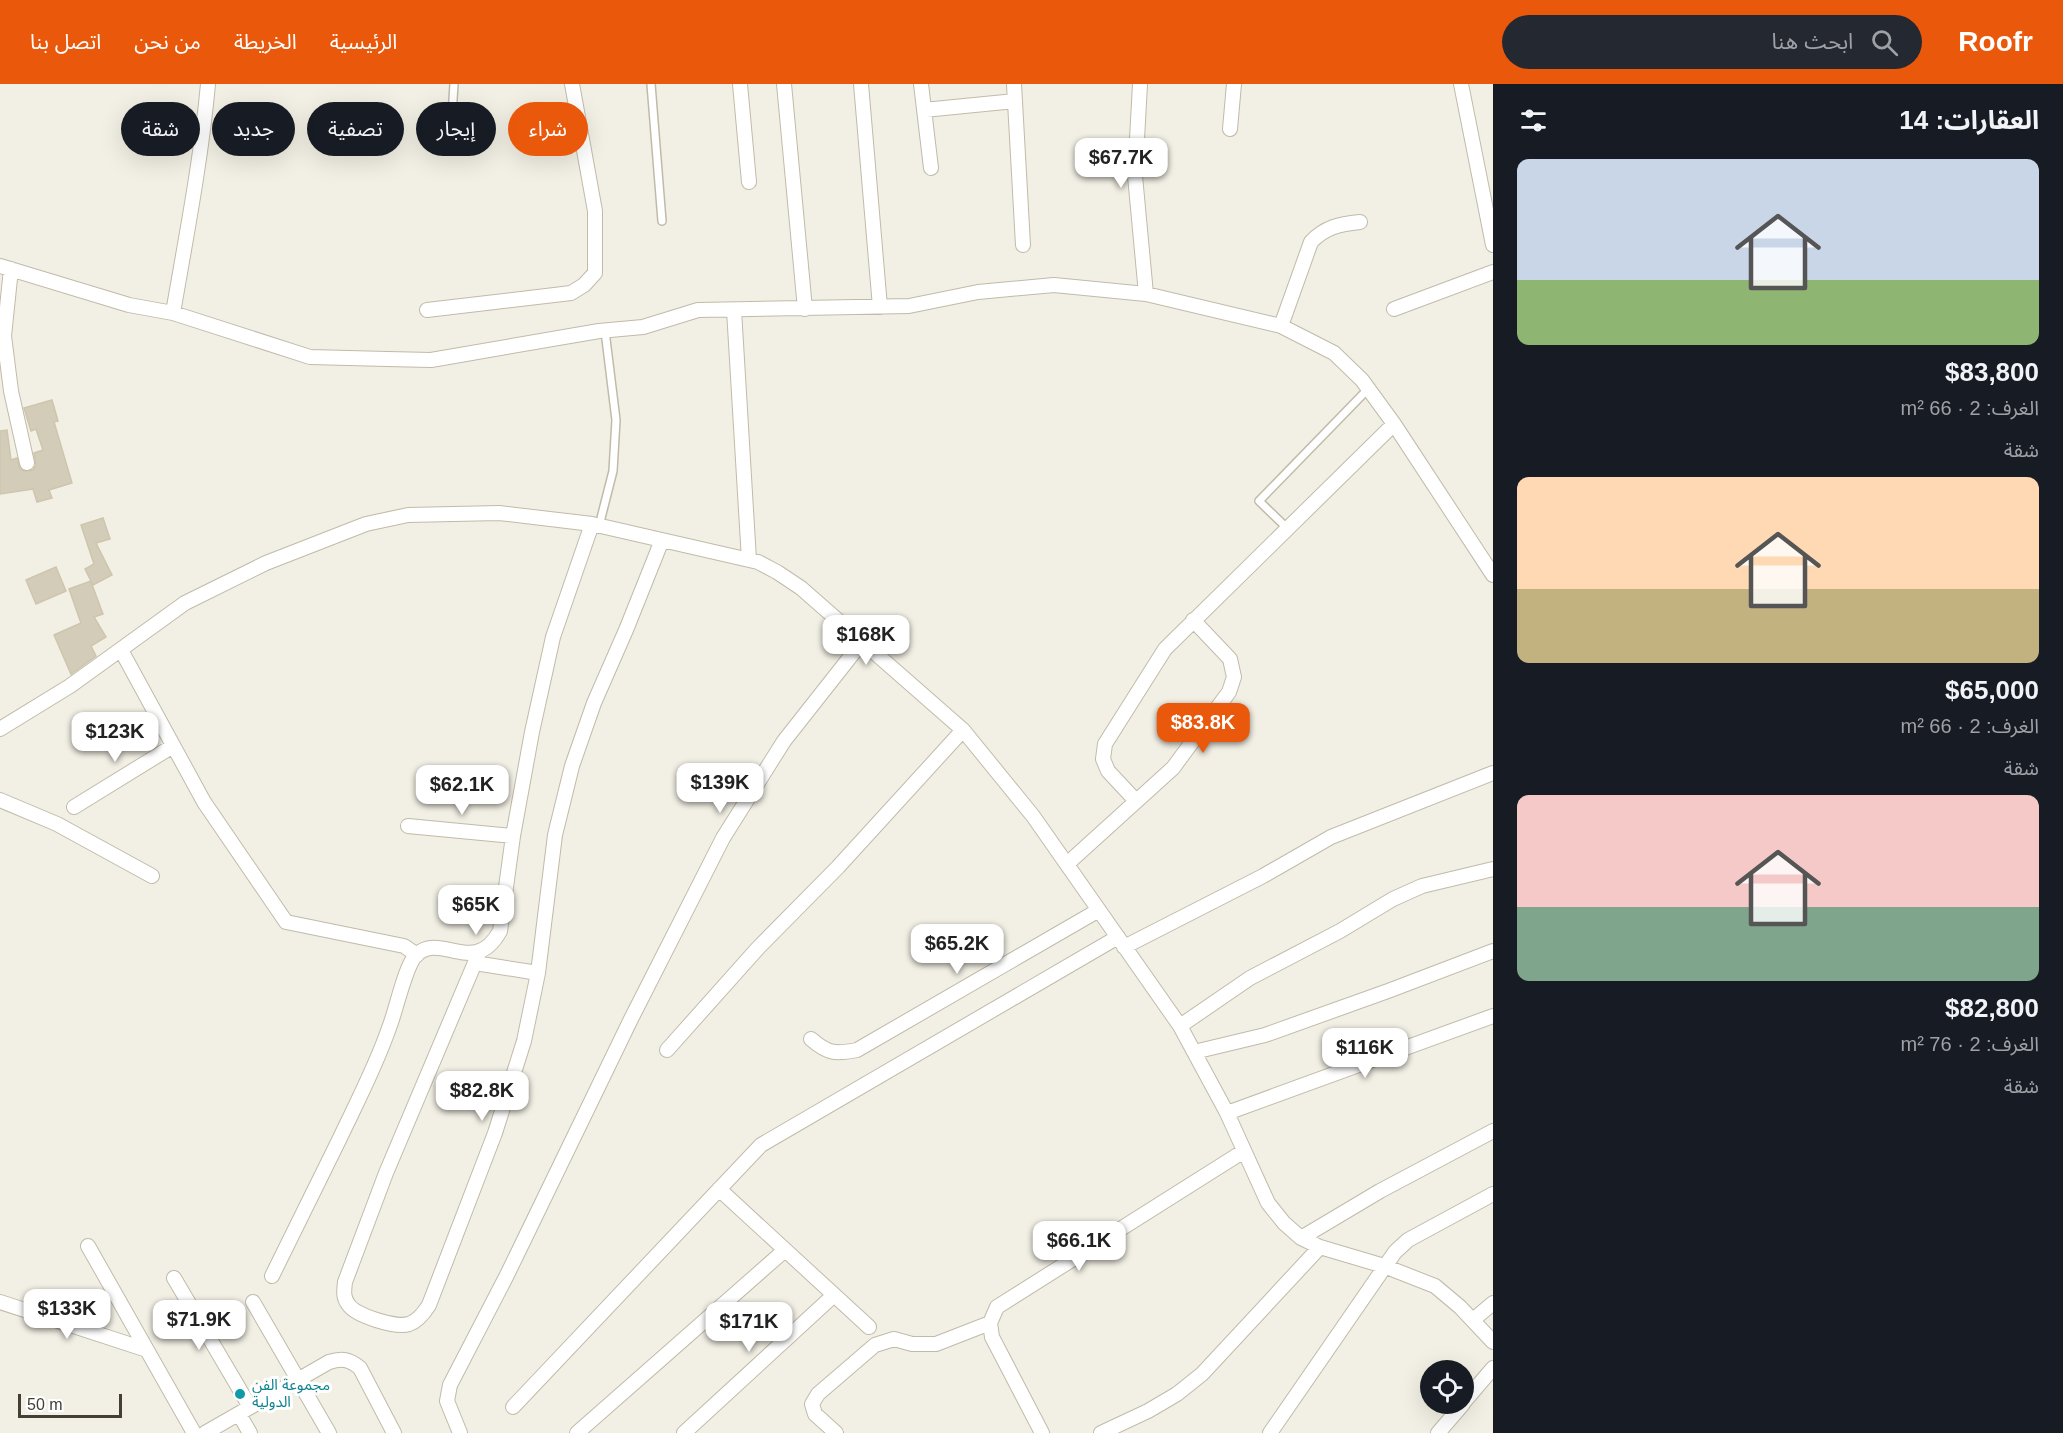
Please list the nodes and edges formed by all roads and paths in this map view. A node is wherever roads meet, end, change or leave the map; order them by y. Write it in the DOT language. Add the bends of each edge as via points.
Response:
graph roads {
  1 [pos="208,84"];
  2 [pos="454,84"];
  3 [pos="572,84"];
  4 [pos="651,84"];
  5 [pos="740,84"];
  6 [pos="784,84"];
  7 [pos="861,84"];
  8 [pos="921,84"];
  9 [pos="1014,84"];
  10 [pos="1140,84"];
  11 [pos="1234,84"];
  12 [pos="1461,84"];
  13 [pos="1015,101"];
  14 [pos="453,102"];
  15 [pos="924,110"];
  16 [pos="1230,129"];
  17 [pos="931,168"];
  18 [pos="749,183"];
  19 [pos="662,221"];
  20 [pos="1360,222"];
  21 [pos="1023,245"];
  22 [pos="1493,245"];
  23 [pos="5,267"];
  24 [pos="1493,272"];
  25 [pos="1146,294"];
  26 [pos="880,307"];
  27 [pos="805,309"];
  28 [pos="1394,309"];
  29 [pos="428,310"];
  30 [pos="734,310"];
  31 [pos="173,313"];
  32 [pos="1281,326"];
  33 [pos="605,331"];
  34 [pos="1368,389"];
  35 [pos="1394,424"];
  36 [pos="27,463"];
  37 [pos="595,525"];
  38 [pos="1287,528"];
  39 [pos="662,540"];
  40 [pos="749,560"];
  41 [pos="1493,575"];
  42 [pos="1193,620"];
  43 [pos="862,642"];
  44 [pos="121,650"];
  45 [pos="0,729"];
  46 [pos="963,730"];
  47 [pos="174,746"];
  48 [pos="1493,773"];
  49 [pos="0,800"];
  50 [pos="1136,801"];
  51 [pos="74,807"];
  52 [pos="408,826"];
  53 [pos="513,836"];
  54 [pos="1067,864"];
  55 [pos="1493,868"];
  56 [pos="152,876"];
  57 [pos="1099,910"];
  58 [pos="1121,942"];
  59 [pos="1493,951"];
  60 [pos="417,955"];
  61 [pos="477,958"];
  62 [pos="538,973"];
  63 [pos="1493,1016"];
  64 [pos="1180,1026"];
  65 [pos="811,1039"];
  66 [pos="667,1050"];
  67 [pos="1194,1052"];
  68 [pos="1227,1113"];
  69 [pos="1493,1131"];
  70 [pos="1244,1151"];
  71 [pos="719,1189"];
  72 [pos="1493,1194"];
  73 [pos="1301,1238"];
  74 [pos="88,1246"];
  75 [pos="1320,1247"];
  76 [pos="785,1250"];
  77 [pos="1384,1266"];
  78 [pos="272,1276"];
  79 [pos="174,1278"];
  80 [pos="834,1295"];
  81 [pos="0,1302"];
  82 [pos="253,1302"];
  83 [pos="1493,1303"];
  84 [pos="1473,1320"];
  85 [pos="990,1323"];
  86 [pos="869,1327"];
  87 [pos="1493,1342"];
  88 [pos="144,1349"];
  89 [pos="1493,1368"];
  90 [pos="298,1380"];
  91 [pos="1474,1390"];
  92 [pos="513,1407"];
  93 [pos="244,1411"];
  94 [pos="1454,1414"];
  95 [pos="194,1433"];
  96 [pos="205,1433"];
  97 [pos="250,1433"];
  98 [pos="329,1433"];
  99 [pos="394,1433"];
  100 [pos="460,1433"];
  101 [pos="577,1433"];
  102 [pos="684,1433"];
  103 [pos="836,1433"];
  104 [pos="1042,1433"];
  105 [pos="1101,1433"];
  106 [pos="1270,1433"];
  107 [pos="1438,1433"];
  1 -- 31 [label="street"];
  2 -- 14 [label="lane"];
  3 -- 29 [label="street" via="595,211 595,273 571,293"];
  4 -- 19 [label="lane"];
  5 -- 18 [label="street"];
  6 -- 27 [label="street"];
  7 -- 26 [label="street"];
  8 -- 15 [label="street"];
  9 -- 13 [label="street"];
  10 -- 25 [label="street" via="1135,176"];
  11 -- 16 [label="street"];
  12 -- 22 [label="street"];
  13 -- 15 [label="street"];
  13 -- 21 [label="street"];
  15 -- 17 [label="street"];
  20 -- 32 [label="street" via="1338,224 1319,233 1311,242"];
  23 -- 31 [label="street" via="129,305"];
  23 -- 36 [label="street" via="4,336"];
  24 -- 28 [label="street"];
  25 -- 26 [label="street" via="1054,285"];
  25 -- 32 [label="street"];
  26 -- 27 [label="street"];
  27 -- 30 [label="street"];
  30 -- 33 [label="street" via="698,310 643,327"];
  30 -- 40 [label="street"];
  31 -- 33 [label="street" via="310,357 431,360"];
  32 -- 34 [label="street" via="1334,353"];
  33 -- 37 [label="lane" via="616,420 613,471"];
  34 -- 35 [label="street"];
  34 -- 38 [label="lane" via="1259,501"];
  35 -- 38 [label="street"];
  35 -- 41 [label="street"];
  37 -- 39 [label="street"];
  37 -- 44 [label="street" via="499,513 408,515 366,524 266,562 185,603"];
  37 -- 53 [label="street" via="553,637"];
  38 -- 42 [label="street"];
  39 -- 40 [label="street"];
  39 -- 62 [label="street" via="572,766 555,835"];
  40 -- 43 [label="street" via="801,588"];
  42 -- 50 [label="street" via="1165,649 1106,744 1103,759 1108,771"];
  42 -- 50 [label="street" via="1230,659 1234,677 1229,692 1173,768"];
  43 -- 46 [label="street"];
  43 -- 100 [label="street" via="784,741 723,838 450,1385 447,1401"];
  44 -- 45 [label="street"];
  44 -- 47 [label="street"];
  46 -- 54 [label="street" via="1034,816"];
  46 -- 66 [label="street"];
  47 -- 51 [label="street"];
  47 -- 60 [label="street" via="204,802 286,922 404,946"];
  48 -- 58 [label="street" via="1331,837 1263,876"];
  49 -- 56 [label="street" via="57,824"];
  50 -- 54 [label="street"];
  52 -- 53 [label="street"];
  53 -- 61 [label="street" via="500,931 493,944"];
  54 -- 57 [label="street"];
  55 -- 64 [label="street" via="1422,886 1393,899 1250,978"];
  57 -- 58 [label="street"];
  57 -- 65 [label="street" via="857,1050 838,1054"];
  58 -- 64 [label="street"];
  58 -- 71 [label="street" via="761,1145"];
  59 -- 67 [label="street" via="1265,1035"];
  60 -- 61 [label="street" via="429,948"];
  60 -- 78 [label="street" via="357,1102"];
  61 -- 62 [label="street"];
  61 -- 62 [label="street" via="386,1173 345,1282 343,1296 356,1313 397,1326 410,1324 429,1305 495,1133 524,1041"];
  63 -- 68 [label="street"];
  64 -- 67 [label="street"];
  67 -- 68 [label="street"];
  68 -- 70 [label="street"];
  69 -- 73 [label="street"];
  70 -- 73 [label="street" via="1268,1203"];
  70 -- 85 [label="street" via="1015,1293 997,1306"];
  71 -- 76 [label="street"];
  71 -- 92 [label="street"];
  72 -- 77 [label="street" via="1408,1240"];
  73 -- 75 [label="street"];
  74 -- 88 [label="street"];
  75 -- 77 [label="street"];
  75 -- 105 [label="street" via="1202,1374 1167,1400"];
  76 -- 80 [label="street"];
  76 -- 101 [label="street"];
  77 -- 84 [label="street" via="1435,1286"];
  77 -- 106 [label="street"];
  79 -- 93 [label="street"];
  80 -- 86 [label="street"];
  80 -- 102 [label="street"];
  81 -- 88 [label="street"];
  82 -- 90 [label="street"];
  83 -- 84 [label="street"];
  84 -- 87 [label="street"];
  85 -- 103 [label="street" via="936,1344 894,1339 875,1345 812,1404 816,1414"];
  85 -- 104 [label="street" via="992,1337"];
  88 -- 95 [label="street"];
  89 -- 91 [label="street"];
  90 -- 93 [label="street"];
  90 -- 98 [label="street"];
  90 -- 99 [label="street" via="340,1359 351,1361 360,1368"];
  93 -- 96 [label="street"];
  93 -- 97 [label="street"];
  94 -- 107 [label="street"];
}
